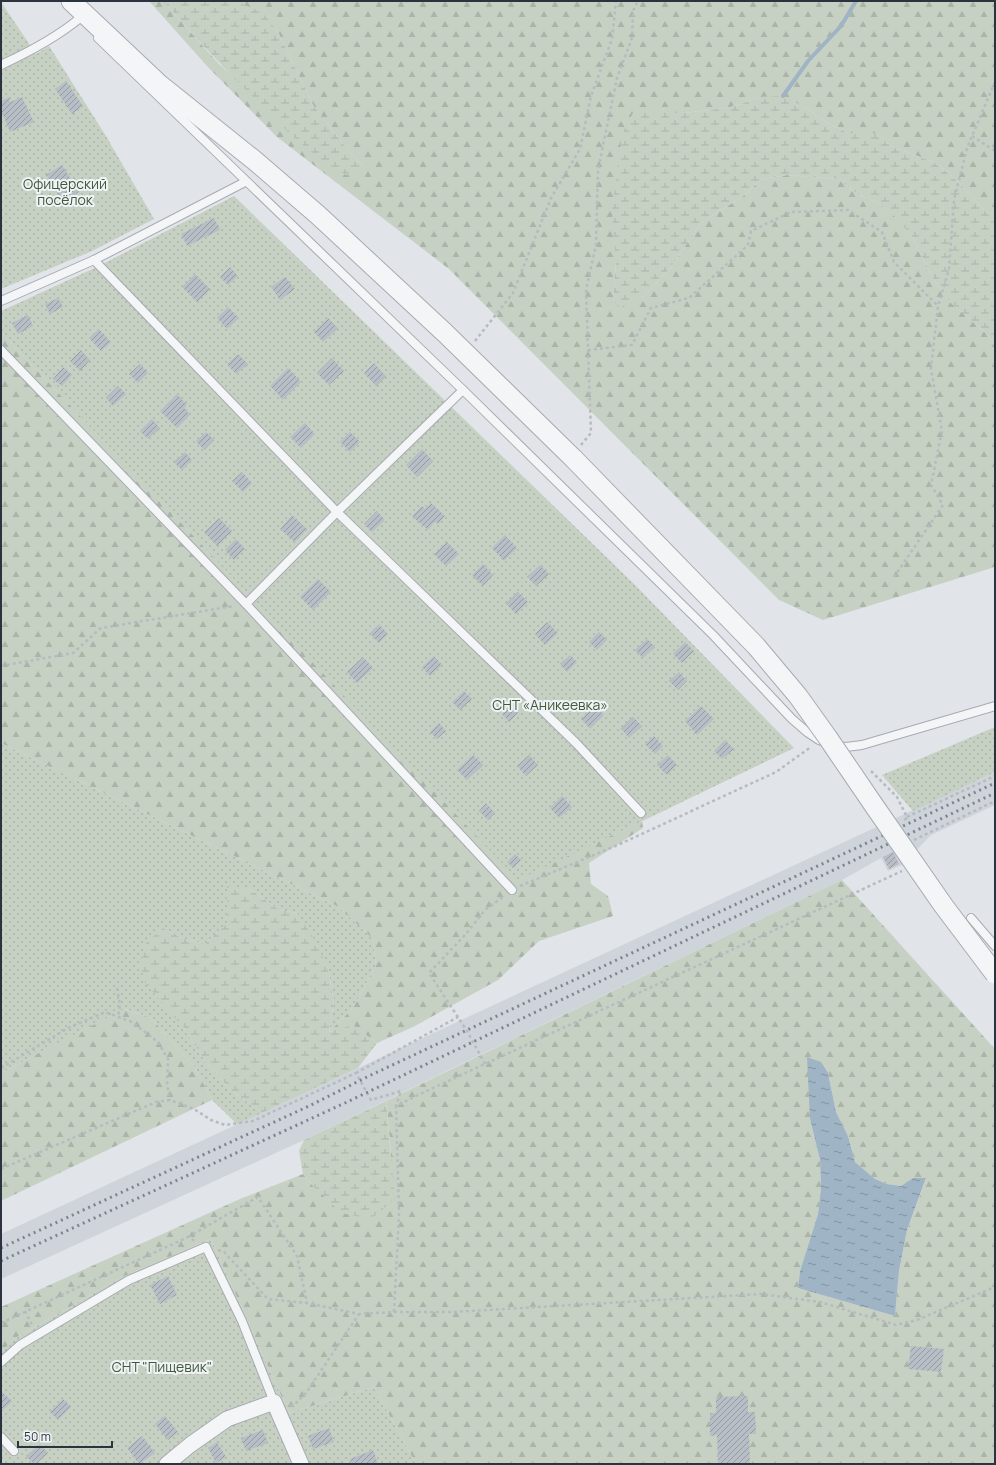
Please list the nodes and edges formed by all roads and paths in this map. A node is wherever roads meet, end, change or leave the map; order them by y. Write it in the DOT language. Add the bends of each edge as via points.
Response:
graph roads {
  1 [pos="66,1"];
  2 [pos="71,1"];
  3 [pos="397,1"];
  4 [pos="405,1"];
  5 [pos="616,1"];
  6 [pos="638,1"];
  7 [pos="80,18"];
  8 [pos="1,66"];
  9 [pos="995,82"];
  10 [pos="972,136"];
  11 [pos="995,151"];
  12 [pos="245,182"];
  13 [pos="94,260"];
  14 [pos="1,301"];
  15 [pos="938,306"];
  16 [pos="1,350"];
  17 [pos="588,350"];
  18 [pos="466,353"];
  19 [pos="463,390"];
  20 [pos="573,458"];
  21 [pos="337,512"];
  22 [pos="894,577"];
  23 [pos="246,604"];
  24 [pos="1,666"];
  25 [pos="995,706"];
  26 [pos="819,740"];
  27 [pos="995,776"];
  28 [pos="897,797"];
  29 [pos="995,801"];
  30 [pos="641,812"];
  31 [pos="908,817"];
  32 [pos="909,828"];
  33 [pos="924,834"];
  34 [pos="912,836"];
  35 [pos="914,840"];
  36 [pos="902,872"];
  37 [pos="512,890"];
  38 [pos="970,918"];
  39 [pos="995,946"];
  40 [pos="995,974"];
  41 [pos="117,988"];
  42 [pos="118,1017"];
  43 [pos="458,1017"];
  44 [pos="485,1064"];
  45 [pos="1,1068"];
  46 [pos="356,1073"];
  47 [pos="170,1100"];
  48 [pos="396,1106"];
  49 [pos="1,1169"];
  50 [pos="188,1237"];
  51 [pos="206,1247"];
  52 [pos="995,1287"];
  53 [pos="307,1303"];
  54 [pos="25,1311"];
  55 [pos="394,1312"];
  56 [pos="359,1314"];
  57 [pos="1,1323"];
  58 [pos="36,1335"];
  59 [pos="1,1362"];
  60 [pos="274,1402"];
  61 [pos="1,1437"];
  62 [pos="14,1451"];
  63 [pos="167,1464"];
  64 [pos="301,1464"];
  1 -- 7 [label="lane"];
  2 -- 18 [label="street" via="159,84 318,215"];
  3 -- 4 [label="path"];
  5 -- 18 [label="path" via="612,39 591,96 580,149 551,198 513,293"];
  6 -- 17 [label="path" via="633,11 632,38 617,78 598,170 596,245 586,290"];
  7 -- 8 [label="lane" via="33,50"];
  7 -- 12 [label="lane" via="105,46"];
  9 -- 10 [label="path"];
  10 -- 11 [label="path"];
  10 -- 15 [label="path" via="954,200 949,269"];
  12 -- 13 [label="lane"];
  12 -- 19 [label="lane"];
  13 -- 14 [label="lane"];
  13 -- 21 [label="lane"];
  15 -- 17 [label="path" via="894,262 882,232 848,210 791,212 751,231 748,245 689,298 651,308 632,345"];
  15 -- 22 [label="path" via="931,368 942,431 931,485 943,505"];
  16 -- 23 [label="lane"];
  17 -- 20 [label="path" via="591,433"];
  18 -- 20 [label="street"];
  19 -- 21 [label="lane"];
  19 -- 26 [label="lane" via="713,634 792,719"];
  20 -- 40 [label="street, bridge" via="756,646 798,696 943,905"];
  21 -- 23 [label="lane"];
  21 -- 30 [label="lane" via="576,743"];
  23 -- 24 [label="path" via="101,628 73,653"];
  23 -- 37 [label="lane"];
  25 -- 26 [label="lane" via="862,744 846,747"];
  26 -- 37 [label="path" via="776,772 620,844"];
  27 -- 31 [label="path"];
  28 -- 31 [label="path"];
  29 -- 33 [label="path"];
  31 -- 32 [label="path" via="905,820"];
  34 -- 35 [label="path"];
  36 -- 44 [label="path"];
  37 -- 43 [label="path" via="484,910 429,974"];
  38 -- 39 [label="lane"];
  41 -- 42 [label="path" via="120,1006"];
  42 -- 45 [label="path" via="105,1012 90,1018 68,1028"];
  42 -- 47 [label="path" via="132,1022 158,1042 168,1059 167,1084"];
  43 -- 44 [label="path"];
  43 -- 46 [label="path"];
  44 -- 48 [label="path"];
  46 -- 47 [label="path" via="253,1121 225,1125"];
  46 -- 48 [label="path" via="371,1100 401,1091"];
  47 -- 49 [label="path" via="156,1102"];
  48 -- 55 [label="path" via="399,1214"];
  50 -- 51 [label="path"];
  50 -- 53 [label="path" via="258,1197 297,1256"];
  50 -- 54 [label="path"];
  51 -- 53 [label="path" via="224,1252 268,1299"];
  51 -- 58 [label="lane" via="129,1280"];
  51 -- 60 [label="lane" via="242,1321"];
  52 -- 55 [label="path" via="917,1320 896,1325 820,1302 761,1294 453,1312"];
  53 -- 56 [label="path"];
  54 -- 57 [label="path"];
  54 -- 58 [label="path"];
  55 -- 56 [label="path"];
  56 -- 60 [label="path" via="306,1393 295,1404 285,1408"];
  58 -- 59 [label="lane"];
  60 -- 63 [label="street" via="227,1420"];
  60 -- 64 [label="street"];
  61 -- 62 [label="lane"];
}
